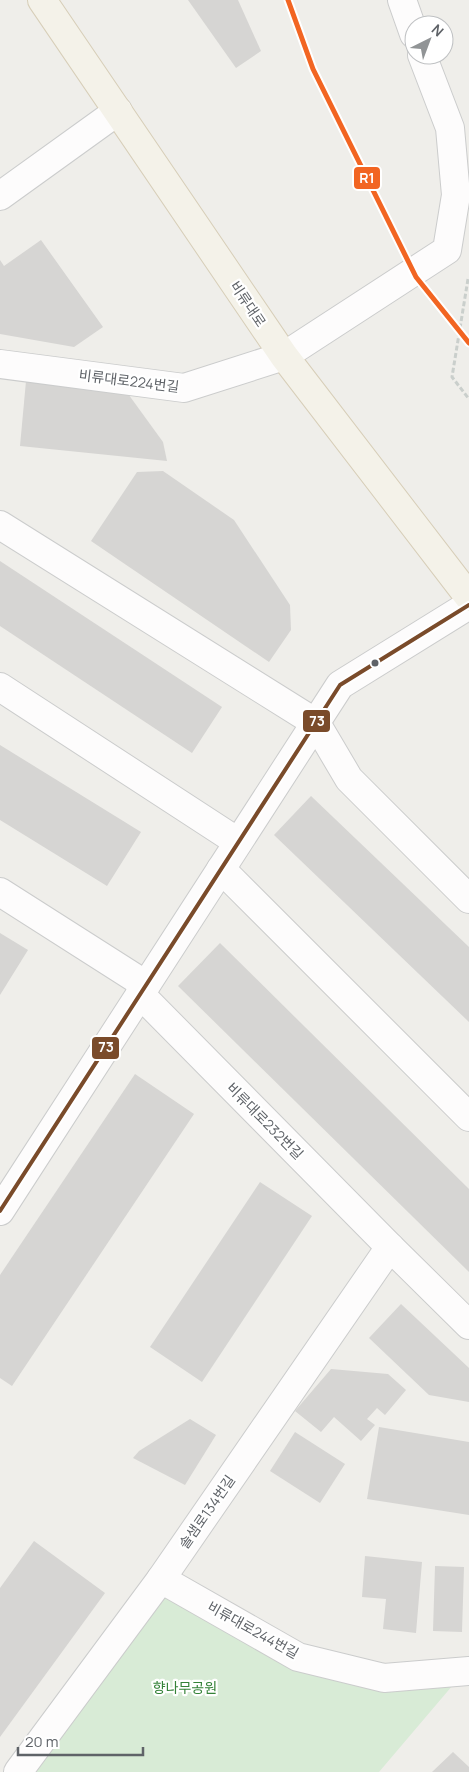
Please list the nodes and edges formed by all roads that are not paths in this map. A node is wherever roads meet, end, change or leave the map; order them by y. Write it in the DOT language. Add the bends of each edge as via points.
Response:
graph roads {
  1 [pos="42,0"];
  2 [pos="402,0"];
  3 [pos="407,15"];
  4 [pos="426,65"];
  5 [pos="118,111"];
  6 [pos="0,196"];
  7 [pos="284,356"];
  8 [pos="0,364"];
  9 [pos="0,525"];
  10 [pos="469,597"];
  11 [pos="469,605"];
  12 [pos="0,687"];
  13 [pos="316,723"];
  14 [pos="238,842"];
  15 [pos="221,869"];
  16 [pos="0,892"];
  17 [pos="469,899"];
  18 [pos="143,989"];
  19 [pos="469,1117"];
  20 [pos="0,1211"];
  21 [pos="390,1247"];
  22 [pos="469,1325"];
  23 [pos="161,1579"];
  24 [pos="469,1671"];
  25 [pos="18,1772"];
  1 -- 5 [label="main road, 비류대로"];
  2 -- 3 [label="street"];
  4 -- 7 [label="street, 비류대로224번길" via="450,128 456,195 446,250"];
  5 -- 6 [label="street"];
  5 -- 7 [label="main road, 비류대로"];
  7 -- 8 [label="street, 비류대로224번길" via="184,388"];
  7 -- 10 [label="main road, 비류대로"];
  9 -- 13 [label="street"];
  11 -- 13 [label="street" via="340,685"];
  12 -- 14 [label="street"];
  13 -- 14 [label="street"];
  13 -- 17 [label="street" via="349,779"];
  14 -- 15 [label="street"];
  15 -- 18 [label="street"];
  15 -- 19 [label="street"];
  16 -- 18 [label="street, 비류대로232번길"];
  18 -- 20 [label="street"];
  18 -- 21 [label="street, 비류대로232번길"];
  21 -- 22 [label="street"];
  21 -- 23 [label="street, 솔샘로134번길"];
  23 -- 24 [label="street, 비류대로244번길" via="298,1657 384,1678"];
  23 -- 25 [label="street, 솔샘로134번길"];
}
